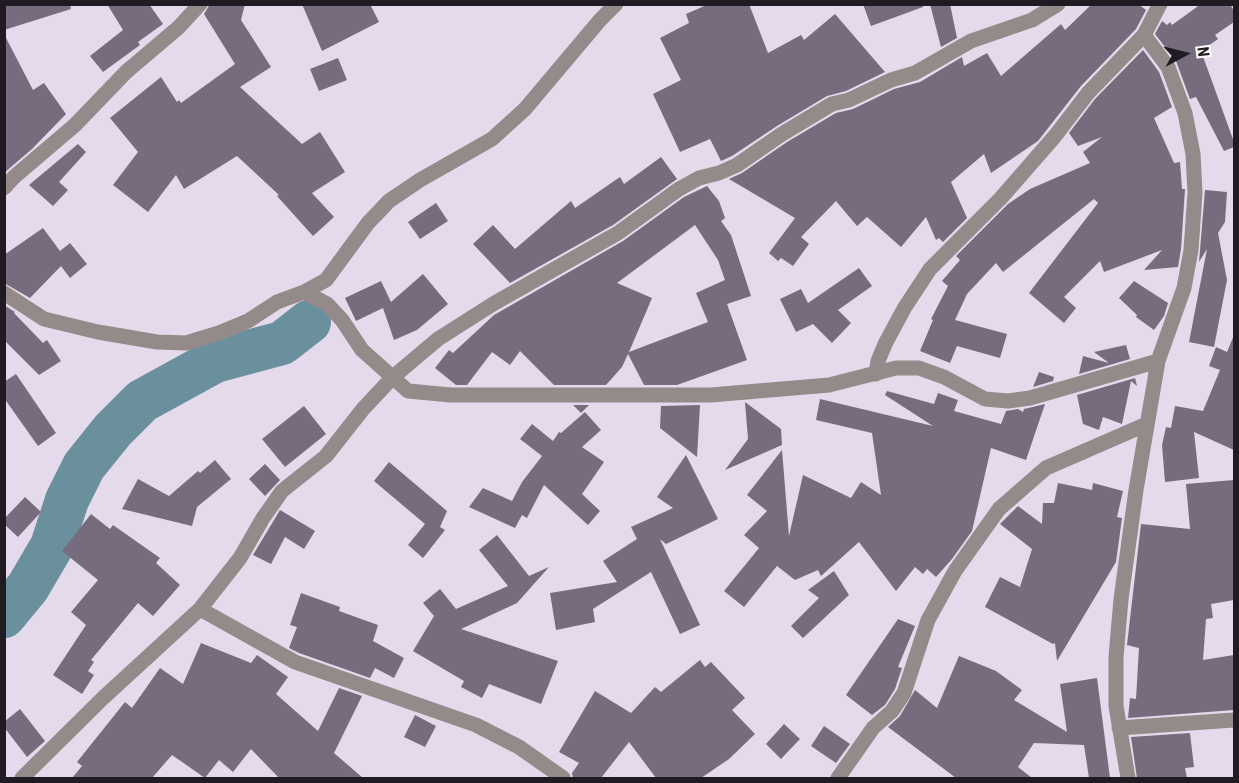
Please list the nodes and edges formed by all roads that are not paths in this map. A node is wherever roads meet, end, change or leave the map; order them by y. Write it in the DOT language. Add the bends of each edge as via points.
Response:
graph roads {
  1 [pos="200,4"];
  2 [pos="616,4"];
  3 [pos="1058,4"];
  4 [pos="1160,4"];
  5 [pos="1144,35"];
  6 [pos="4,188"];
  7 [pos="304,292"];
  8 [pos="4,293"];
  9 [pos="1158,361"];
  10 [pos="876,374"];
  11 [pos="393,377"];
  12 [pos="1147,424"];
  13 [pos="200,609"];
  14 [pos="1234,720"];
  15 [pos="1119,728"];
  16 [pos="22,778"];
  17 [pos="563,778"];
  18 [pos="838,778"];
  19 [pos="1128,778"];
  1 -- 6 [label="street"];
  2 -- 7 [label="street" via="525,109 492,139 389,201 326,280"];
  3 -- 11 [label="street" via="1032,20 971,41 915,73 832,104 737,165 679,189 618,233 438,339"];
  4 -- 5 [label="street"];
  5 -- 9 [label="street" via="1168,67 1185,113 1195,193 1184,288"];
  5 -- 10 [label="street" via="1088,93 1001,198 930,269 886,342"];
  7 -- 8 [label="street" via="277,302 248,321 186,343 145,340 44,319"];
  7 -- 11 [label="street" via="327,304 362,350"];
  9 -- 10 [label="street" via="1008,401 985,399 944,376 919,368 896,368"];
  9 -- 12 [label="street"];
  10 -- 11 [label="street" via="829,385 711,396 451,395 408,391"];
  11 -- 13 [label="street" via="326,456 282,491 240,558"];
  12 -- 15 [label="street" via="1116,657"];
  12 -- 18 [label="street" via="1046,468 999,509 955,571 928,620 904,693 873,728"];
  13 -- 16 [label="street"];
  13 -- 17 [label="street" via="295,662 476,725 519,747"];
  14 -- 15 [label="street"];
  15 -- 19 [label="street"];
}
